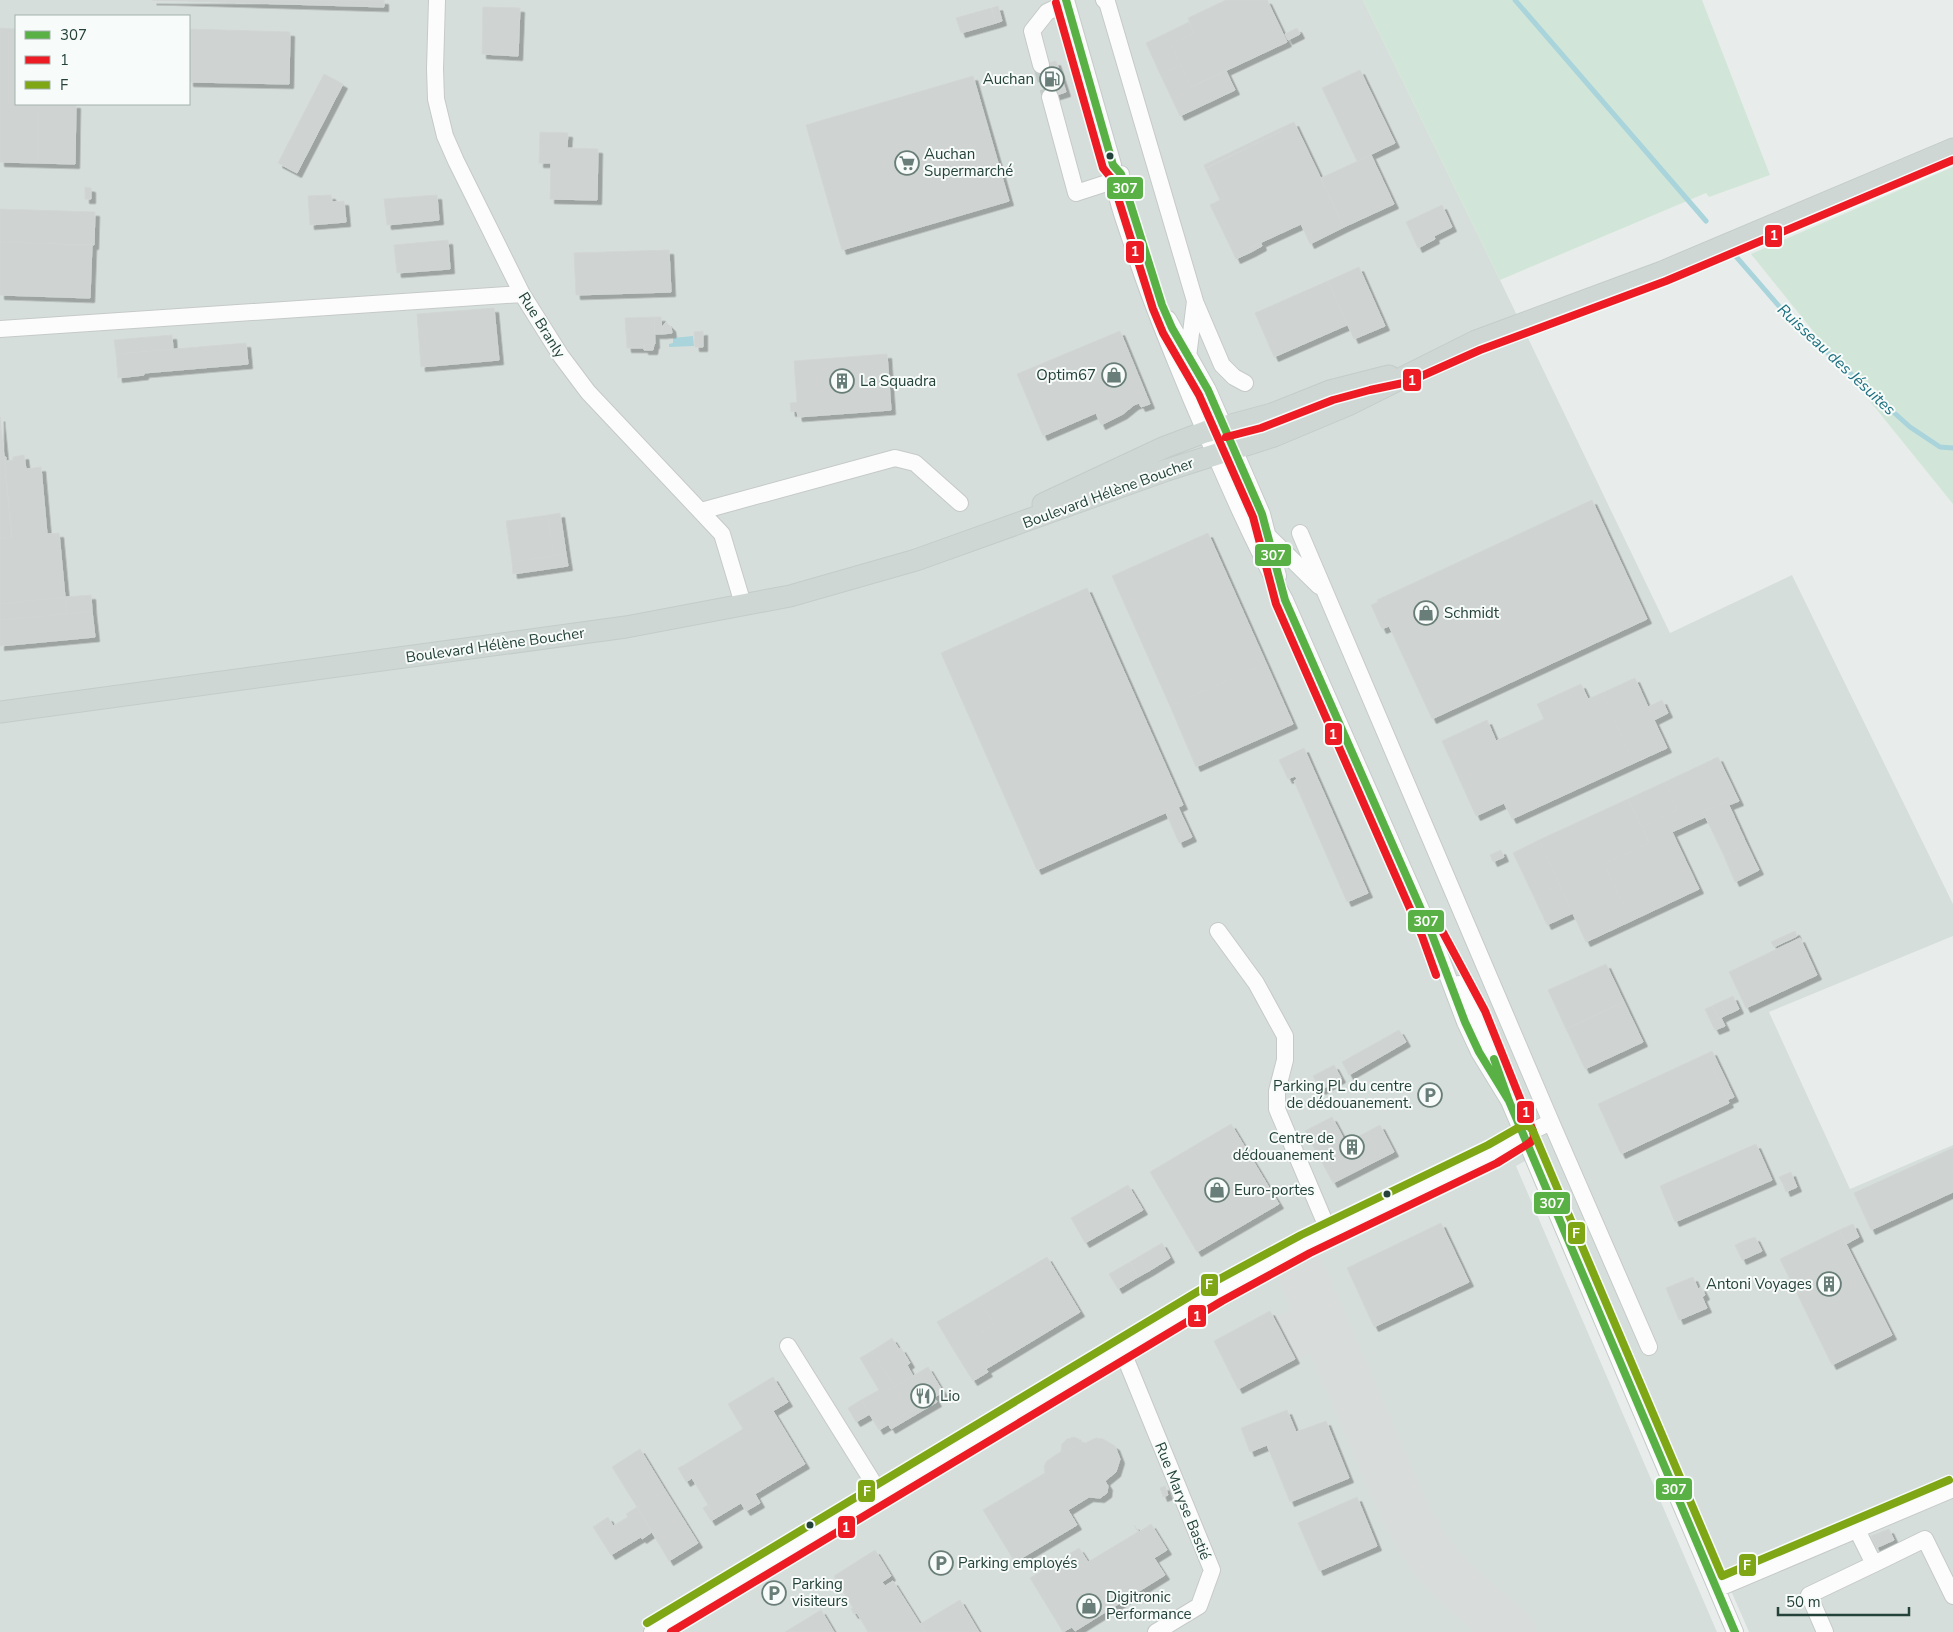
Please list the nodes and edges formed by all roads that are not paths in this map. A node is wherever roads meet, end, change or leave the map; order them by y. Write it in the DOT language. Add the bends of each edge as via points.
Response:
graph roads {
  1 [pos="437,0"];
  2 [pos="1104,0"];
  3 [pos="1066,2"];
  4 [pos="1041,65"];
  5 [pos="1050,97"];
  6 [pos="1953,149"];
  7 [pos="1116,173"];
  8 [pos="522,294"];
  9 [pos="1195,302"];
  10 [pos="0,329"];
  11 [pos="1188,357"];
  12 [pos="1434,361"];
  13 [pos="1245,383"];
  14 [pos="1215,429"];
  15 [pos="1224,452"];
  16 [pos="960,503"];
  17 [pos="701,511"];
  18 [pos="1300,533"];
  19 [pos="1268,535"];
  20 [pos="982,538"];
  21 [pos="1323,590"];
  22 [pos="1285,600"];
  23 [pos="743,604"];
  24 [pos="0,712"];
  25 [pos="1218,931"];
  26 [pos="1551,1122"];
  27 [pos="1524,1134"];
  28 [pos="1329,1232"];
  29 [pos="788,1346"];
  30 [pos="1649,1347"];
  31 [pos="1122,1350"];
  32 [pos="1953,1489"];
  33 [pos="881,1495"];
  34 [pos="1857,1530"];
  35 [pos="1874,1564"];
  36 [pos="1717,1589"];
  37 [pos="1953,1596"];
  38 [pos="652,1632"];
  39 [pos="1156,1632"];
  40 [pos="1735,1632"];
  41 [pos="1825,1632"];
  1 -- 8 [label="street, Rue Branly" via="436,99 445,136"];
  2 -- 9 [label="street"];
  3 -- 4 [label="street" via="1047,12 1032,31"];
  3 -- 7 [label="street"];
  5 -- 7 [label="street" via="1076,193"];
  6 -- 12 [label="main road" via="1662,272 1476,341"];
  7 -- 11 [label="street" via="1162,305"];
  7 -- 14 [label="street" via="1156,314"];
  8 -- 10 [label="street"];
  8 -- 17 [label="street, Rue Branly" via="560,356 588,392"];
  9 -- 11 [label="street"];
  9 -- 13 [label="street" via="1222,365"];
  11 -- 14 [label="street" via="1208,390"];
  12 -- 14 [label="main road, Boulevard Hélène Boucher" via="1404,373 1330,391 1257,419"];
  12 -- 15 [label="main road, Boulevard Hélène Boucher" via="1348,405"];
  14 -- 15 [label="street"];
  14 -- 20 [label="main road, Boulevard Hélène Boucher" via="1165,447 1053,498"];
  15 -- 19 [label="street" via="1262,514"];
  15 -- 20 [label="main road, Boulevard Hélène Boucher"];
  15 -- 22 [label="street" via="1264,564"];
  16 -- 17 [label="street" via="914,463 895,458"];
  17 -- 23 [label="street, Rue Branly" via="722,534"];
  18 -- 21 [label="street"];
  19 -- 21 [label="street"];
  19 -- 22 [label="street"];
  20 -- 23 [label="main road, Boulevard Hélène Boucher" via="790,596"];
  21 -- 26 [label="street"];
  22 -- 27 [label="street" via="1430,932 1458,1005"];
  23 -- 24 [label="main road, Boulevard Hélène Boucher" via="626,627"];
  25 -- 28 [label="street" via="1256,982 1284,1036 1285,1060 1277,1091 1277,1109"];
  26 -- 27 [label="street"];
  26 -- 30 [label="street"];
  27 -- 28 [label="street" via="1493,1154"];
  27 -- 36 [label="street"];
  28 -- 31 [label="street" via="1217,1292"];
  29 -- 33 [label="street"];
  31 -- 33 [label="street"];
  31 -- 39 [label="street, Rue Maryse Bastié" via="1212,1570 1199,1606"];
  32 -- 34 [label="street"];
  33 -- 38 [label="street"];
  34 -- 35 [label="street"];
  34 -- 36 [label="street"];
  35 -- 37 [label="street" via="1926,1539"];
  35 -- 41 [label="street" via="1809,1595"];
  36 -- 40 [label="street"];
}
